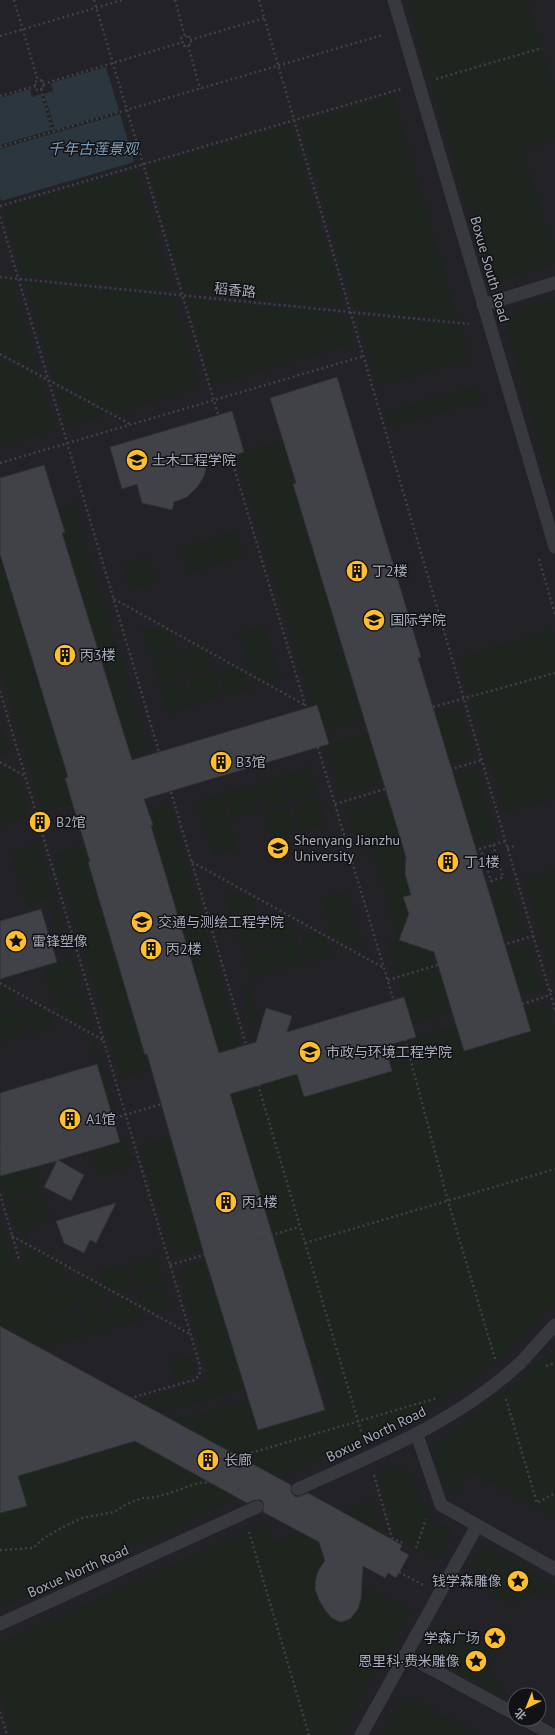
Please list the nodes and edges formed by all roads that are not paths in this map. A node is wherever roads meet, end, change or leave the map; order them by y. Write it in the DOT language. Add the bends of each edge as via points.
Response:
graph roads {
  1 [pos="394,0"];
  2 [pos="555,282"];
  3 [pos="483,305"];
  4 [pos="551,519"];
  5 [pos="555,547"];
  6 [pos="555,1325"];
  7 [pos="417,1435"];
  8 [pos="298,1489"];
  9 [pos="257,1508"];
  10 [pos="477,1526"];
  11 [pos="555,1569"];
  12 [pos="0,1624"];
  13 [pos="406,1655"];
  14 [pos="507,1710"];
  15 [pos="538,1727"];
  16 [pos="361,1735"];
  17 [pos="553,1735"];
  1 -- 3 [label="lane, Boxue South Road"];
  2 -- 3 [label="lane"];
  3 -- 4 [label="lane, Boxue South Road"];
  4 -- 5 [label="lane, Boxue South Road"];
  6 -- 7 [label="lane, Boxue North Road" via="520,1363 501,1379"];
  7 -- 8 [label="lane, Boxue North Road"];
  7 -- 10 [label="lane" via="441,1505"];
  9 -- 12 [label="lane, Boxue North Road"];
  10 -- 11 [label="lane"];
  10 -- 13 [label="lane"];
  13 -- 14 [label="lane"];
  13 -- 16 [label="lane"];
  15 -- 17 [label="lane"];
}
